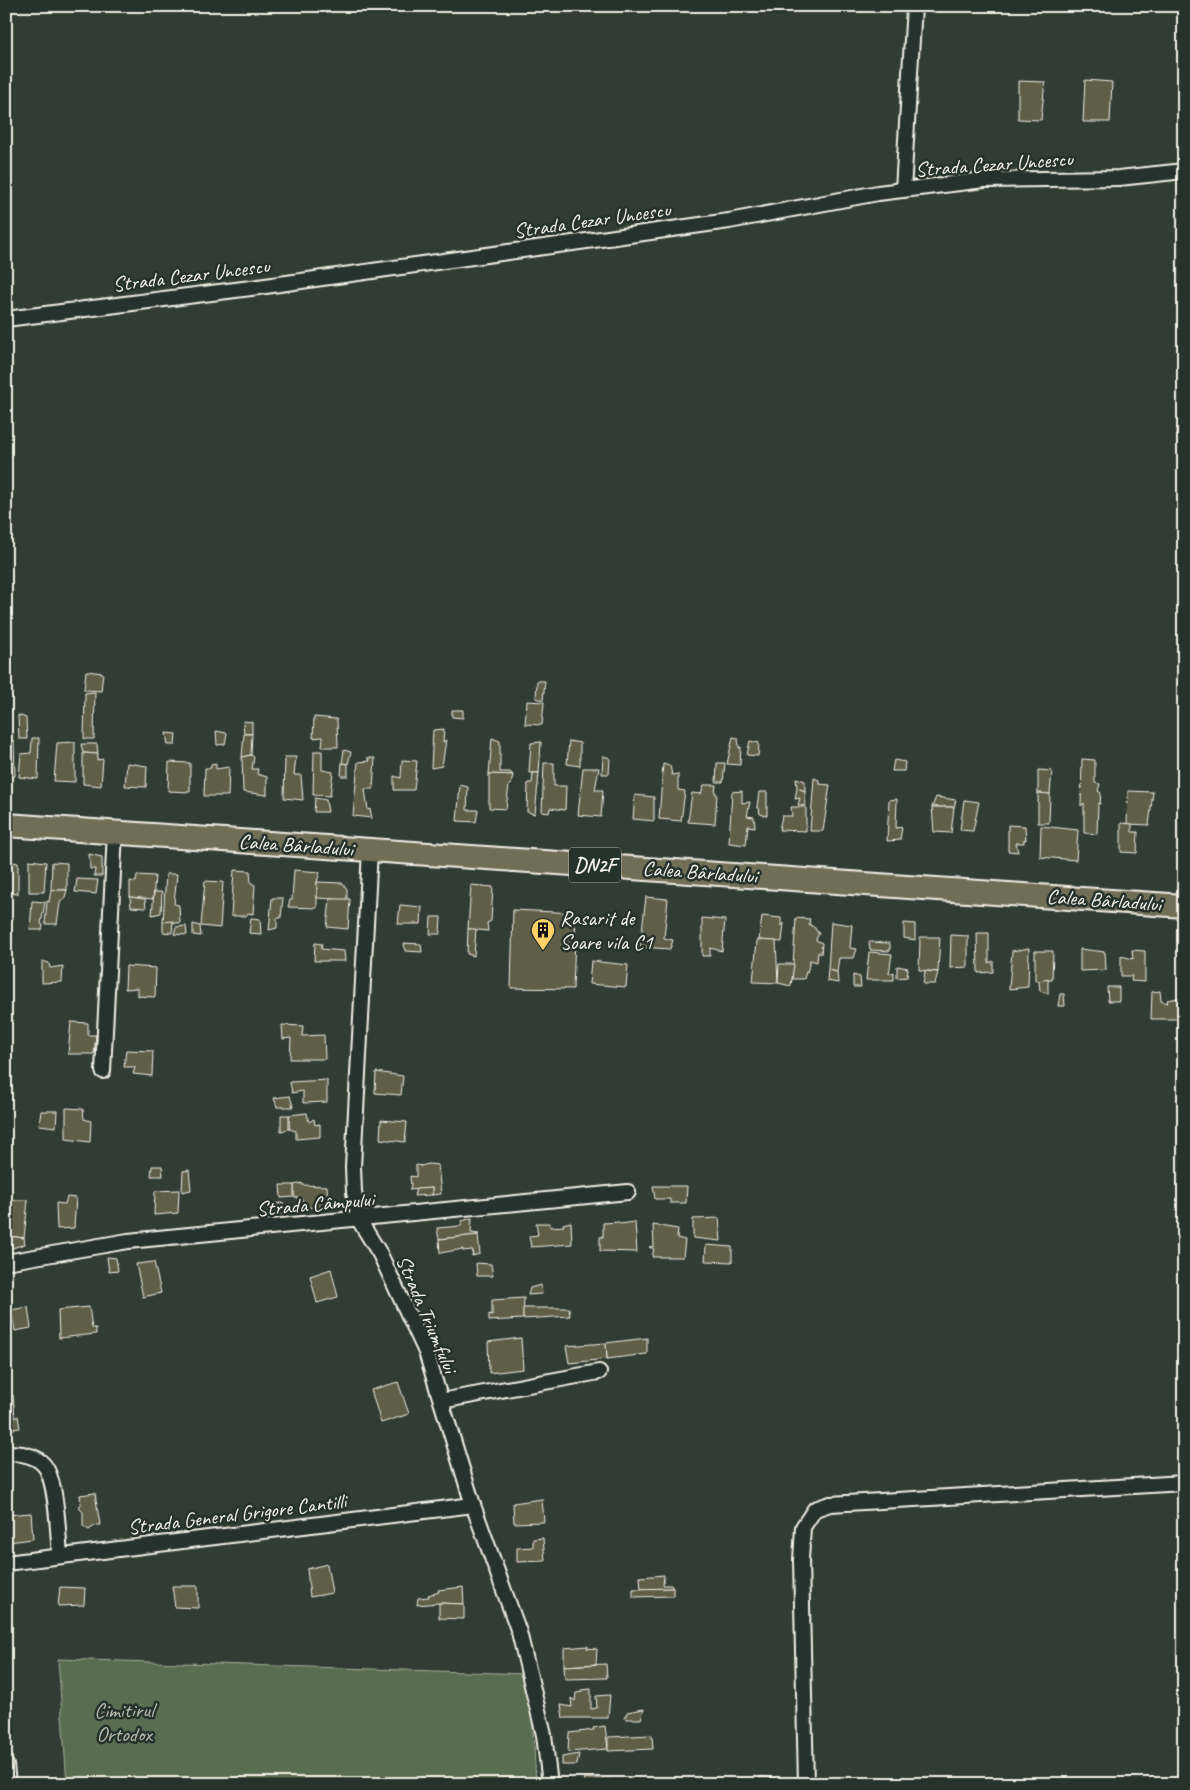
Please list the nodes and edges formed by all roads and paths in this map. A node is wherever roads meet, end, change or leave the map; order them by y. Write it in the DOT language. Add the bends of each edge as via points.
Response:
graph roads {
  1 [pos="914,6"];
  2 [pos="1184,171"];
  3 [pos="903,190"];
  4 [pos="6,320"];
  5 [pos="6,825"];
  6 [pos="115,832"];
  7 [pos="370,850"];
  8 [pos="1184,906"];
  9 [pos="103,1071"];
  10 [pos="628,1192"];
  11 [pos="359,1220"];
  12 [pos="6,1262"];
  13 [pos="599,1372"];
  14 [pos="441,1401"];
  15 [pos="6,1453"];
  16 [pos="1184,1484"];
  17 [pos="473,1505"];
  18 [pos="60,1556"];
  19 [pos="6,1563"];
  20 [pos="6,1765"];
  21 [pos="8,1784"];
  22 [pos="550,1784"];
  23 [pos="806,1784"];
  1 -- 3 [label="street"];
  2 -- 3 [label="street, Strada Cezar Uncescu" via="1119,178 984,180"];
  3 -- 4 [label="street, Strada Cezar Uncescu" via="729,221"];
  5 -- 6 [label="main road, Calea Bârladului / DN2F"];
  6 -- 7 [label="main road, Calea Bârladului / DN2F"];
  6 -- 9 [label="street"];
  7 -- 8 [label="main road, Calea Bârladului / DN2F"];
  7 -- 11 [label="street, Strada Triumfului" via="353,1167"];
  10 -- 11 [label="street, Strada Câmpului"];
  11 -- 12 [label="street, Strada Câmpului" via="128,1241"];
  11 -- 14 [label="street, Strada Triumfului" via="380,1254 426,1352"];
  13 -- 14 [label="street"];
  14 -- 17 [label="street, Strada Triumfului"];
  15 -- 18 [label="street" via="20,1453 44,1465 53,1483"];
  16 -- 23 [label="street" via="830,1504 815,1509 804,1528 801,1560"];
  17 -- 18 [label="street, Strada General Grigore Cantilli"];
  17 -- 22 [label="street, Strada Triumfului" via="519,1632 544,1735"];
  18 -- 19 [label="street, Strada General Grigore Cantilli"];
  20 -- 21 [label="street"];
}
